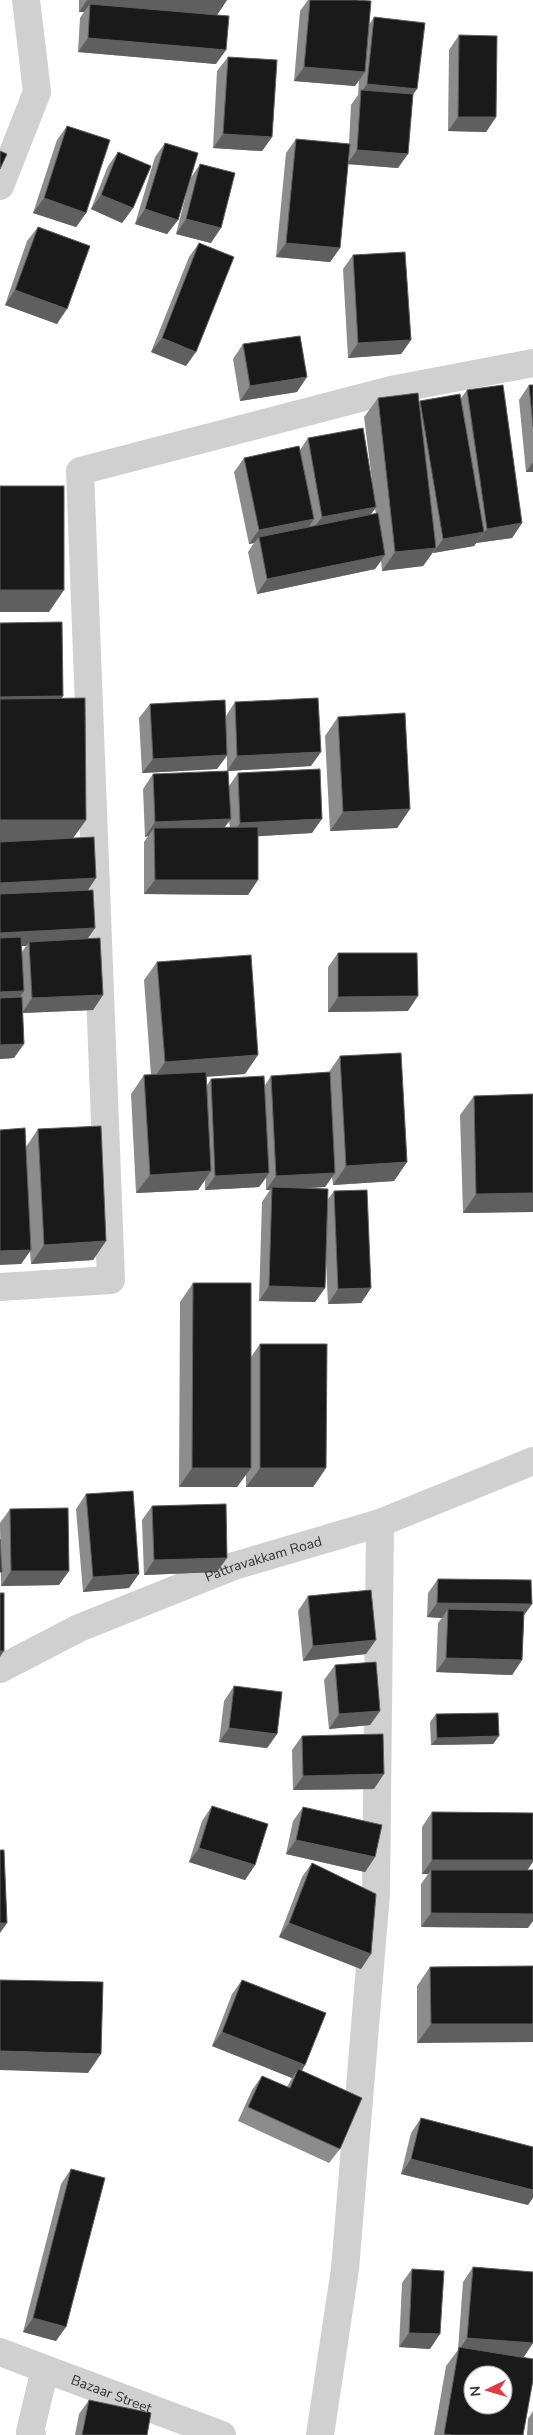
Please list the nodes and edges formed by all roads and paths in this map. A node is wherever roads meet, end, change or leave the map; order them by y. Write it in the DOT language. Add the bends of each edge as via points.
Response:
graph roads {
  1 [pos="26,0"];
  2 [pos="0,186"];
  3 [pos="533,363"];
  4 [pos="0,1287"];
  5 [pos="533,1461"];
  6 [pos="380,1523"];
  7 [pos="0,1669"];
  8 [pos="0,2352"];
  9 [pos="45,2369"];
  10 [pos="32,2435"];
  11 [pos="222,2435"];
  12 [pos="320,2435"];
  1 -- 2 [label="street" via="37,92"];
  3 -- 4 [label="street" via="392,390 80,471 111,1280"];
  5 -- 6 [label="street, Pattravakkam Road"];
  6 -- 7 [label="street, Pattravakkam Road" via="234,1566 79,1628"];
  6 -- 12 [label="street" via="376,1893 345,2269"];
  8 -- 9 [label="street, Bazaar Street"];
  9 -- 10 [label="street" via="30,2432"];
  9 -- 11 [label="street, Bazaar Street"];
}
